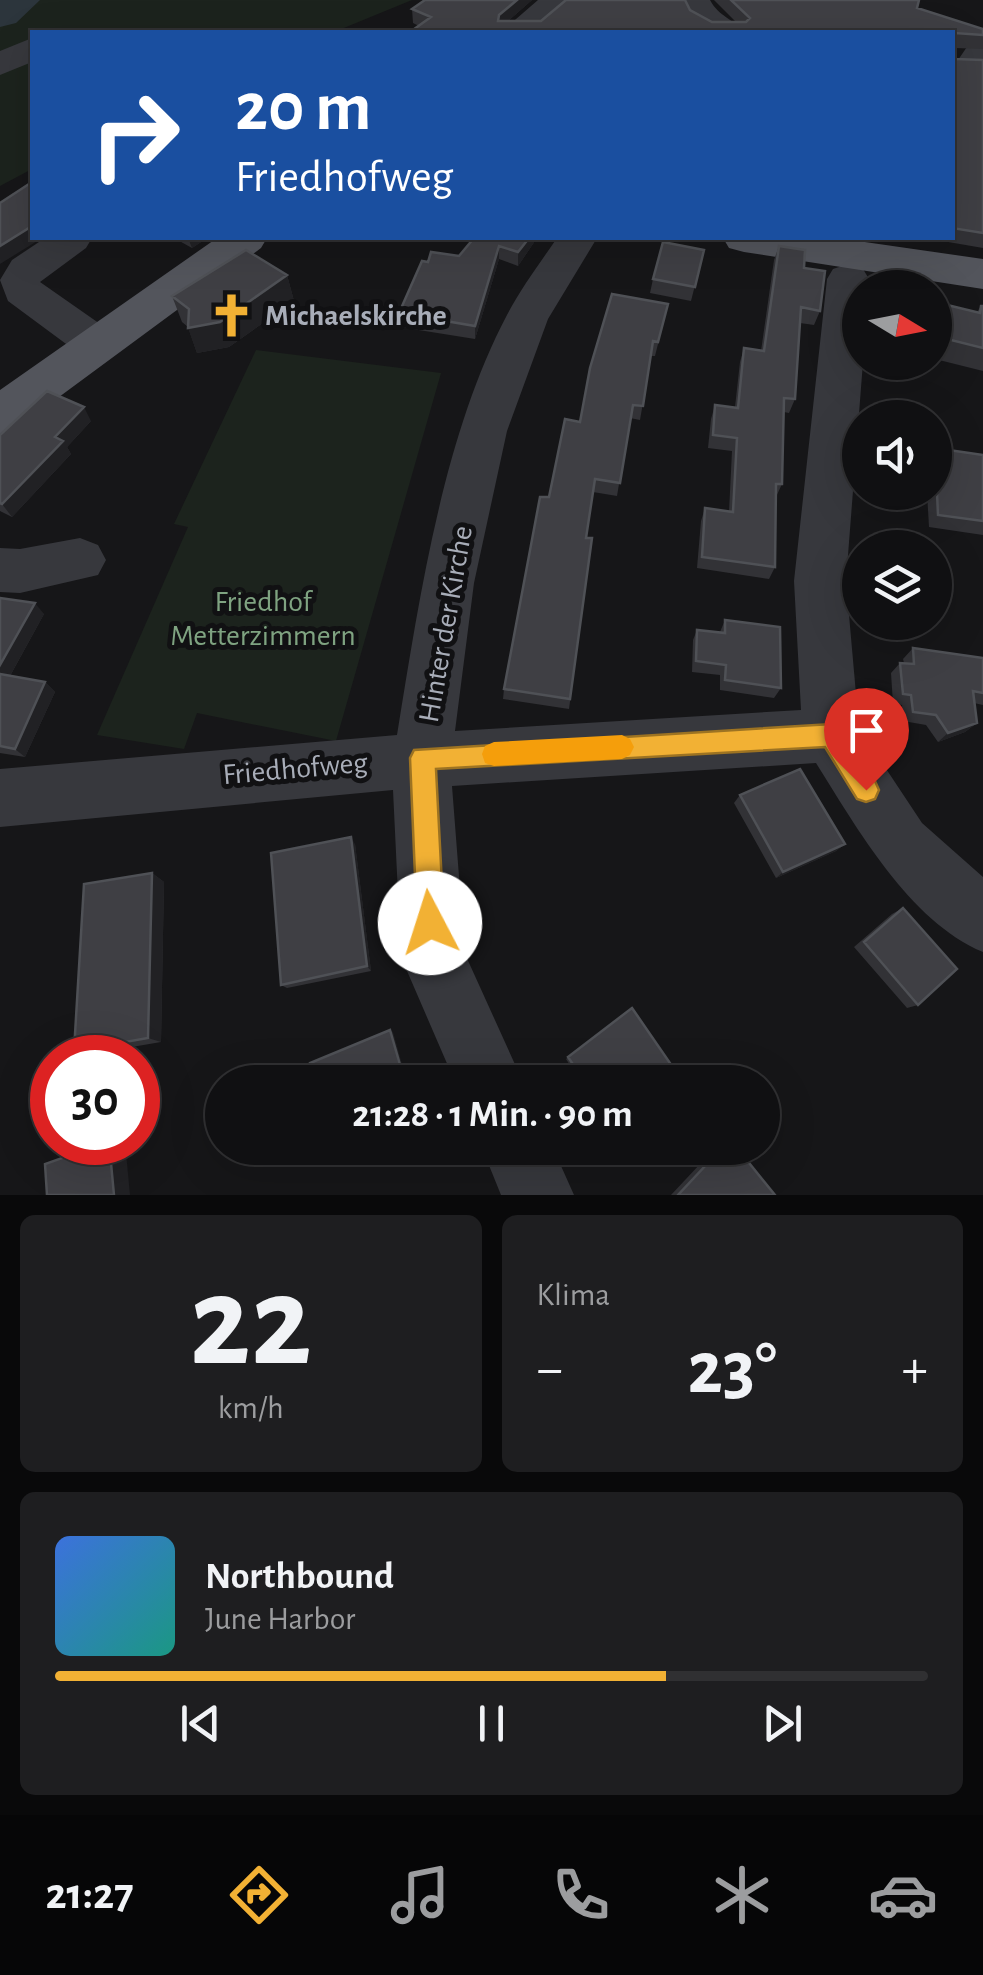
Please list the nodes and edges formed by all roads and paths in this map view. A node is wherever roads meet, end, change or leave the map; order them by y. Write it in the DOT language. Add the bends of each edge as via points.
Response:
graph roads {
  1 [pos="558,0"];
  2 [pos="694,0"];
  3 [pos="520,30"];
  4 [pos="722,30"];
  5 [pos="30,49"];
  6 [pos="0,65"];
  7 [pos="69,240"];
  8 [pos="243,240"];
  9 [pos="576,240"];
  10 [pos="757,240"];
  11 [pos="983,274"];
  12 [pos="97,344"];
  13 [pos="842,344"];
  14 [pos="2,420"];
  15 [pos="80,560"];
  16 [pos="0,570"];
  17 [pos="832,735"];
  18 [pos="422,758"];
  19 [pos="0,798"];
  20 [pos="983,920"];
  21 [pos="481,1065"];
  22 [pos="525,1165"];
  23 [pos="538,1195"];
  1 -- 3 [label="street"];
  2 -- 4 [label="street" via="704,22"];
  5 -- 6 [label="street"];
  7 -- 12 [label="street" via="27,270 19,284"];
  8 -- 12 [label="main road"];
  9 -- 18 [label="street, Hinter der Kirche" via="527,318 484,431 448,584"];
  10 -- 11 [label="main road"];
  12 -- 14 [label="main road"];
  13 -- 17 [label="street" via="820,581"];
  15 -- 16 [label="street"];
  17 -- 18 [label="street, Friedhofweg"];
  17 -- 20 [label="street" via="900,844"];
  18 -- 19 [label="street, Friedhofweg"];
  18 -- 21 [label="street, Hinter der Kirche" via="433,957"];
  22 -- 23 [label="street"];
}
